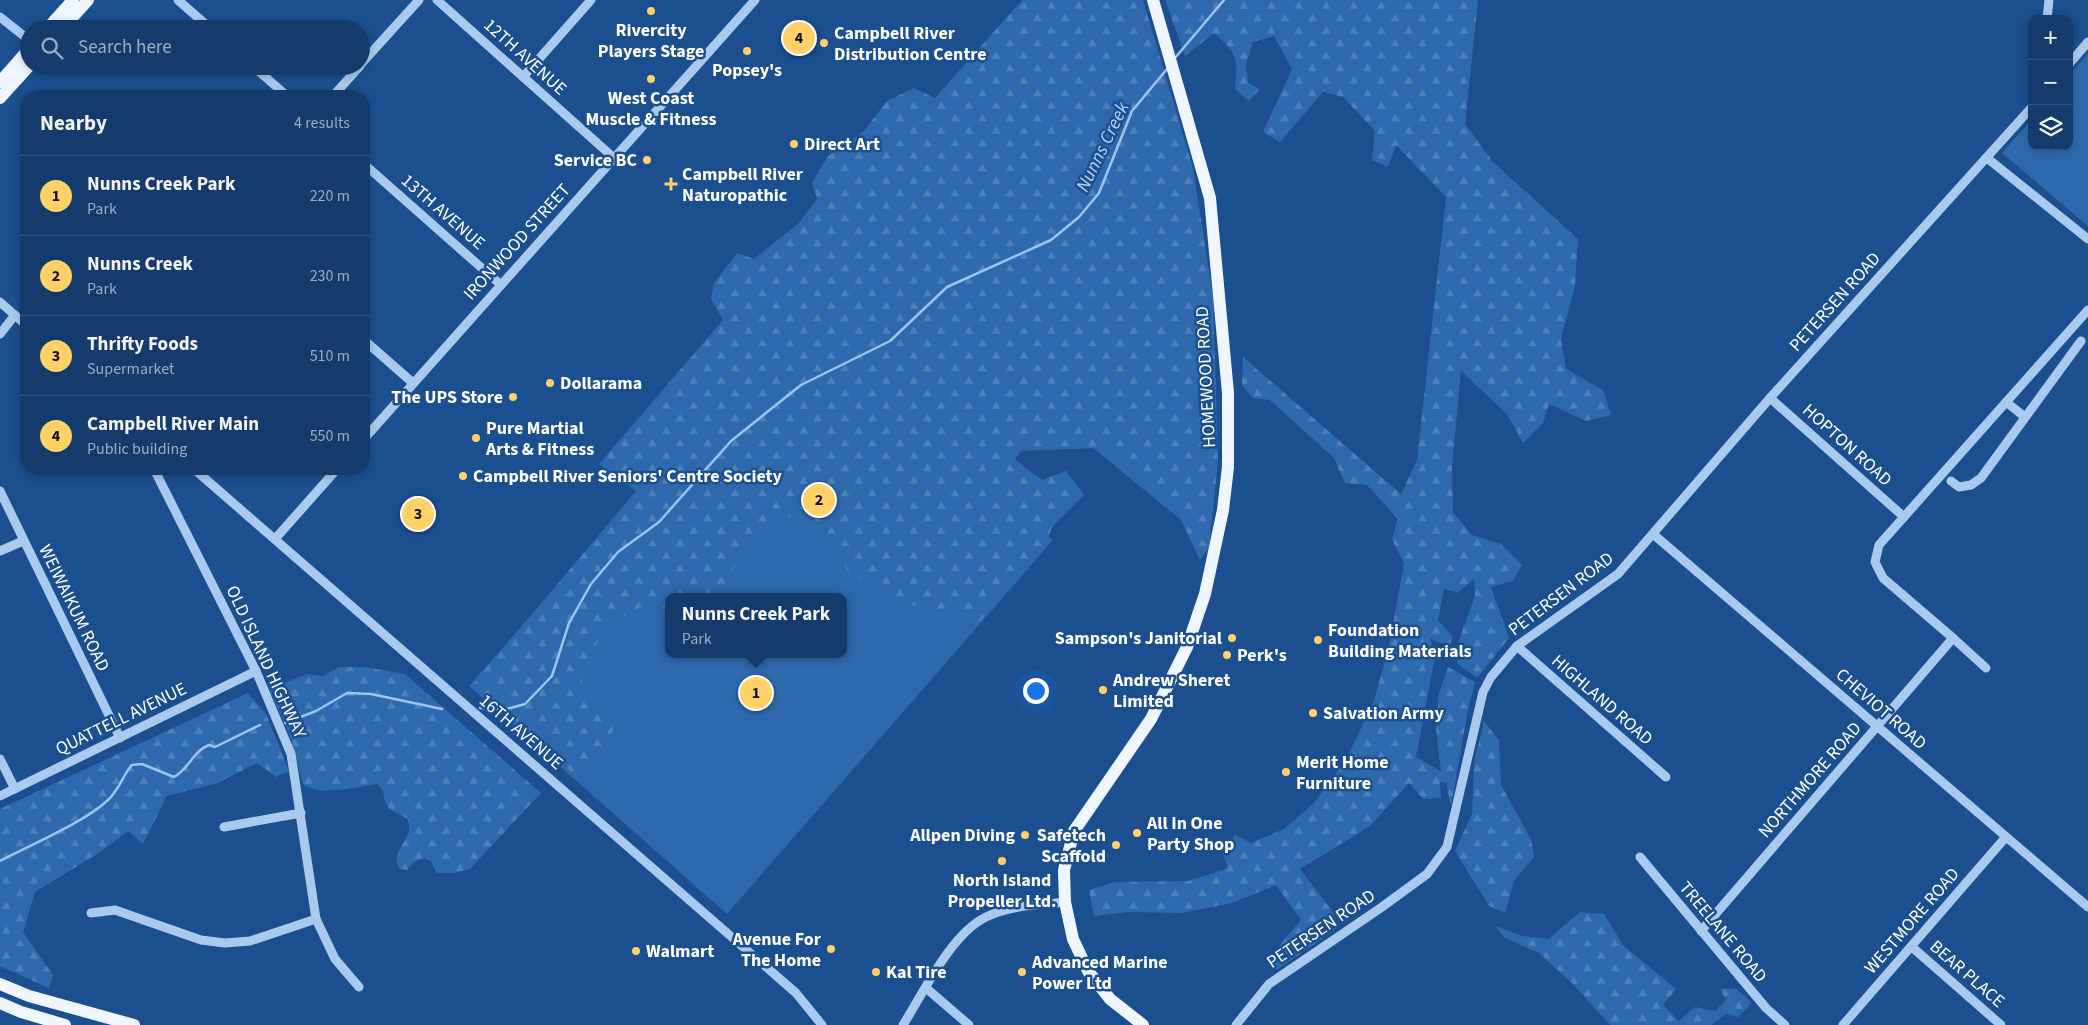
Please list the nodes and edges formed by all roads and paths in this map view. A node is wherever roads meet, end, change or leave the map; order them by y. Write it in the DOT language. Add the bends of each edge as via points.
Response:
graph roads {
  1 [pos="73,0"];
  2 [pos="88,0"];
  3 [pos="178,0"];
  4 [pos="419,0"];
  5 [pos="436,0"];
  6 [pos="590,0"];
  7 [pos="755,0"];
  8 [pos="1152,0"];
  9 [pos="2050,0"];
  10 [pos="2047,15"];
  11 [pos="0,16"];
  12 [pos="55,20"];
  13 [pos="70,20"];
  14 [pos="200,20"];
  15 [pos="20,33"];
  16 [pos="2088,42"];
  17 [pos="370,54"];
  18 [pos="20,60"];
  19 [pos="2072,60"];
  20 [pos="21,75"];
  21 [pos="263,75"];
  22 [pos="351,75"];
  23 [pos="523,77"];
  24 [pos="0,82"];
  25 [pos="280,90"];
  26 [pos="338,90"];
  27 [pos="0,98"];
  28 [pos="2028,112"];
  29 [pos="614,158"];
  30 [pos="1987,158"];
  31 [pos="370,169"];
  32 [pos="2088,239"];
  33 [pos="501,285"];
  34 [pos="0,302"];
  35 [pos="2088,310"];
  36 [pos="15,315"];
  37 [pos="20,320"];
  38 [pos="0,334"];
  39 [pos="2081,341"];
  40 [pos="370,345"];
  41 [pos="413,383"];
  42 [pos="1770,398"];
  43 [pos="2006,402"];
  44 [pos="2025,417"];
  45 [pos="370,432"];
  46 [pos="157,475"];
  47 [pos="201,475"];
  48 [pos="332,475"];
  49 [pos="1951,481"];
  50 [pos="0,491"];
  51 [pos="1904,517"];
  52 [pos="1653,534"];
  53 [pos="275,538"];
  54 [pos="23,541"];
  55 [pos="0,551"];
  56 [pos="1953,638"];
  57 [pos="1517,646"];
  58 [pos="1986,668"];
  59 [pos="256,671"];
  60 [pos="1877,726"];
  61 [pos="120,738"];
  62 [pos="0,759"];
  63 [pos="1666,777"];
  64 [pos="15,789"];
  65 [pos="0,796"];
  66 [pos="301,813"];
  67 [pos="224,827"];
  68 [pos="2006,838"];
  69 [pos="1640,857"];
  70 [pos="1065,902"];
  71 [pos="2087,905"];
  72 [pos="90,913"];
  73 [pos="316,919"];
  74 [pos="1701,932"];
  75 [pos="1912,947"];
  76 [pos="0,984"];
  77 [pos="359,986"];
  78 [pos="926,988"];
  79 [pos="0,1003"];
  80 [pos="21,1012"];
  81 [pos="44,1025"];
  82 [pos="64,1025"];
  83 [pos="134,1025"];
  84 [pos="822,1025"];
  85 [pos="904,1025"];
  86 [pos="968,1025"];
  87 [pos="1144,1025"];
  88 [pos="1236,1025"];
  89 [pos="1785,1025"];
  90 [pos="1842,1025"];
  91 [pos="2001,1025"];
  1 -- 12 [label="main road"];
  2 -- 13 [label="main road"];
  3 -- 14 [label="street"];
  4 -- 17 [label="street"];
  5 -- 23 [label="street, 12TH AVENUE"];
  6 -- 23 [label="street"];
  7 -- 29 [label="street, IRONWOOD STREET"];
  8 -- 70 [label="main road, HOMEWOOD ROAD" via="1210,198 1228,393 1228,467 1223,510 1205,594 1187,647 1151,719 1074,831 1064,870"];
  9 -- 10 [label="street"];
  11 -- 15 [label="street"];
  16 -- 19 [label="street"];
  18 -- 24 [label="main road"];
  20 -- 27 [label="main road"];
  21 -- 25 [label="street"];
  22 -- 26 [label="street"];
  23 -- 29 [label="street, 12TH AVENUE"];
  28 -- 30 [label="street, PETERSEN ROAD"];
  29 -- 33 [label="street, IRONWOOD STREET"];
  30 -- 32 [label="street"];
  30 -- 42 [label="street, PETERSEN ROAD"];
  31 -- 33 [label="street, 13TH AVENUE"];
  33 -- 41 [label="street, IRONWOOD STREET"];
  34 -- 36 [label="street"];
  35 -- 43 [label="street"];
  36 -- 37 [label="street"];
  36 -- 38 [label="street"];
  39 -- 44 [label="street"];
  40 -- 41 [label="street"];
  41 -- 45 [label="street, IRONWOOD STREET"];
  42 -- 51 [label="street, HOPTON ROAD"];
  42 -- 52 [label="street, PETERSEN ROAD"];
  43 -- 44 [label="street"];
  43 -- 51 [label="street"];
  44 -- 49 [label="street" via="1981,478 1971,485 1959,487"];
  46 -- 59 [label="street, OLD ISLAND HIGHWAY"];
  47 -- 53 [label="street, 16TH AVENUE"];
  48 -- 53 [label="street"];
  50 -- 54 [label="street, WEIWAIKUM ROAD"];
  51 -- 56 [label="street" via="1879,545 1876,562 1883,578"];
  52 -- 57 [label="street, PETERSEN ROAD" via="1618,574"];
  52 -- 60 [label="street, CHEVIOT ROAD"];
  53 -- 84 [label="street, 16TH AVENUE" via="796,993"];
  54 -- 55 [label="street"];
  54 -- 61 [label="street, WEIWAIKUM ROAD"];
  56 -- 58 [label="street"];
  56 -- 60 [label="street, NORTHMORE ROAD"];
  57 -- 63 [label="street, HIGHLAND ROAD"];
  57 -- 88 [label="street, PETERSEN ROAD" via="1483,692 1447,847 1427,874 1269,984"];
  59 -- 61 [label="street, QUATTELL AVENUE"];
  59 -- 66 [label="street, OLD ISLAND HIGHWAY" via="291,754"];
  60 -- 68 [label="street, CHEVIOT ROAD"];
  60 -- 74 [label="street, NORTHMORE ROAD"];
  61 -- 64 [label="street, QUATTELL AVENUE"];
  62 -- 64 [label="street"];
  64 -- 65 [label="street, QUATTELL AVENUE"];
  66 -- 67 [label="street"];
  66 -- 73 [label="street, OLD ISLAND HIGHWAY"];
  68 -- 71 [label="street, CHEVIOT ROAD"];
  68 -- 75 [label="street, WESTMORE ROAD"];
  69 -- 74 [label="street, TREELANE ROAD"];
  70 -- 78 [label="street" via="1015,907 986,917 960,936"];
  70 -- 87 [label="main road, HOMEWOOD ROAD" via="1073,939 1088,971 1110,998"];
  72 -- 73 [label="street" via="115,910 201,940 225,943 250,941"];
  73 -- 77 [label="street, OLD ISLAND HIGHWAY" via="334,959"];
  74 -- 89 [label="street, TREELANE ROAD" via="1766,1008"];
  75 -- 90 [label="street, WESTMORE ROAD"];
  75 -- 91 [label="street, BEAR PLACE"];
  76 -- 83 [label="main road" via="29,996"];
  78 -- 85 [label="street"];
  78 -- 86 [label="street"];
  79 -- 80 [label="main road"];
  80 -- 81 [label="main road"];
  80 -- 82 [label="main road"];
}
